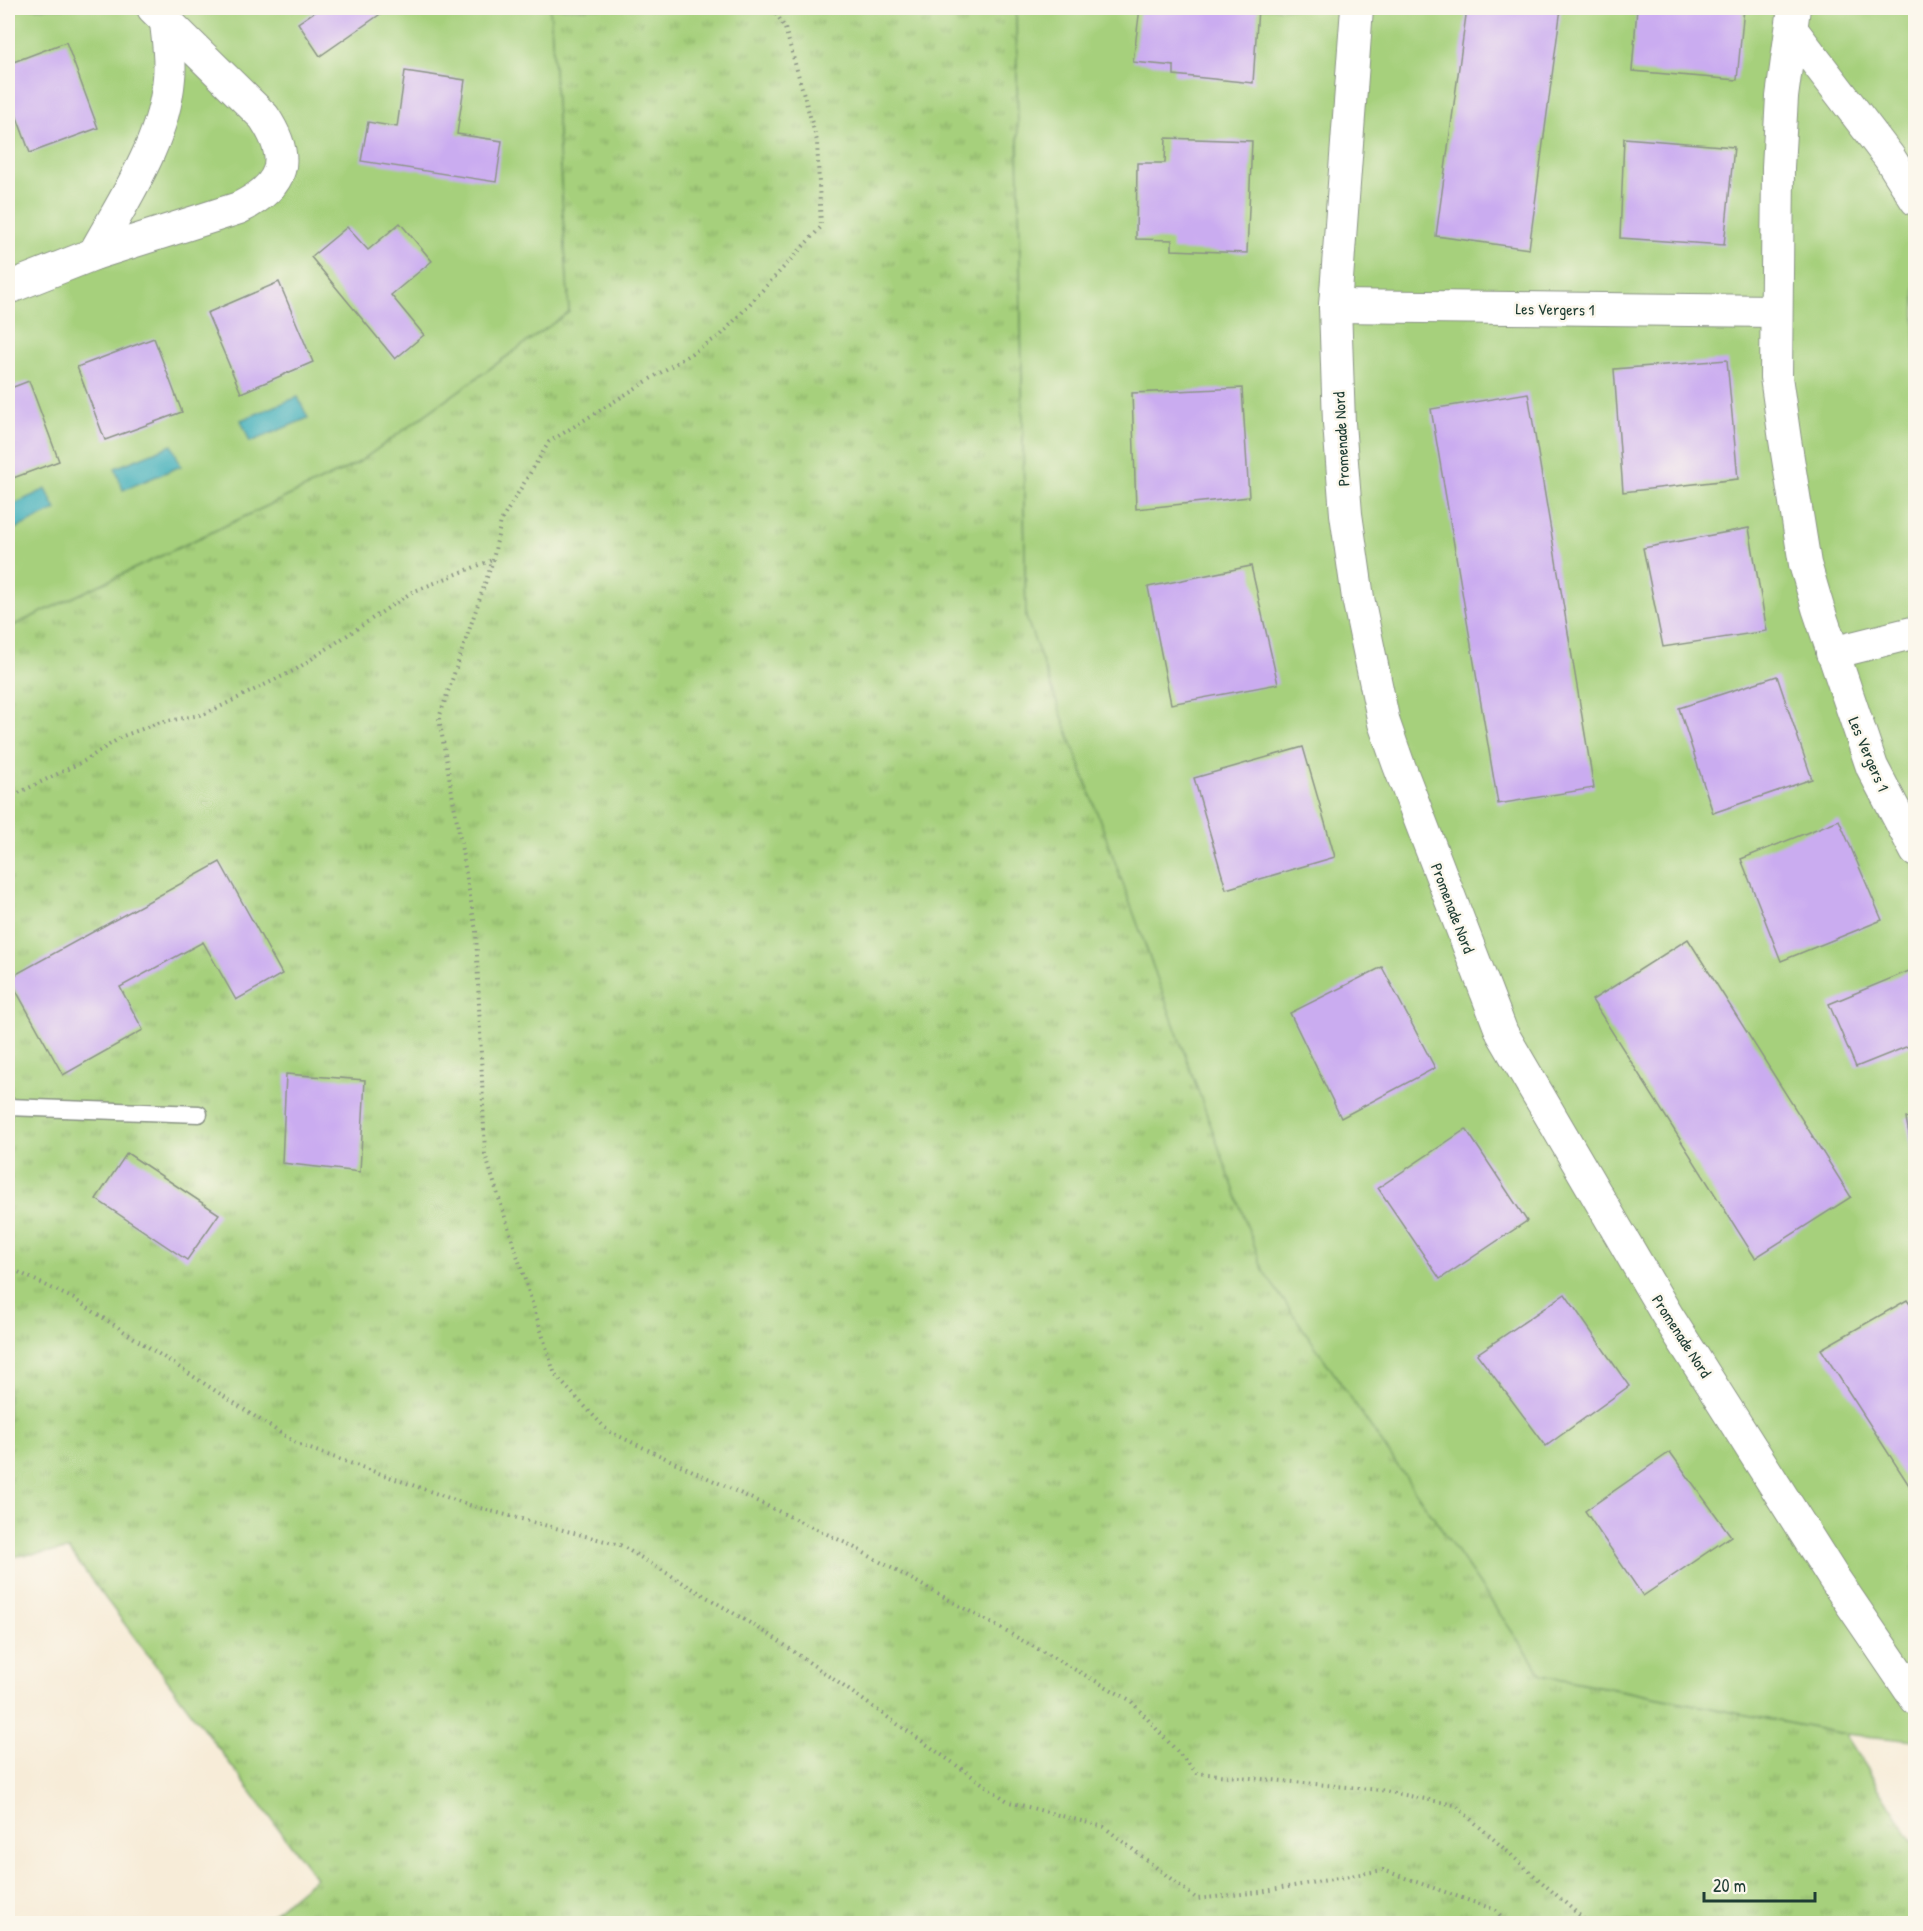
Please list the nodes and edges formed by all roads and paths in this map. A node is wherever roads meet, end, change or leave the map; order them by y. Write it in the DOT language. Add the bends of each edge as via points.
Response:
graph roads {
  1 [pos="773,8"];
  2 [pos="1357,8"];
  3 [pos="160,15"];
  4 [pos="1793,19"];
  5 [pos="1916,200"];
  6 [pos="94,254"];
  7 [pos="8,288"];
  8 [pos="1335,306"];
  9 [pos="1776,311"];
  10 [pos="493,560"];
  11 [pos="1916,632"];
  12 [pos="1832,653"];
  13 [pos="8,798"];
  14 [pos="1916,851"];
  15 [pos="8,1107"];
  16 [pos="200,1114"];
  17 [pos="8,1267"];
  18 [pos="1916,1699"];
  19 [pos="1507,1923"];
  20 [pos="1589,1923"];
  1 -- 10 [label="path" via="785,28 817,141 821,227 721,335 549,442 501,521"];
  2 -- 8 [label="street, Promenade Nord"];
  3 -- 6 [label="street" via="170,64 161,120 139,172"];
  3 -- 6 [label="street" via="264,117 280,146 278,170 259,197 239,207"];
  4 -- 5 [label="street, Les Vergers 1"];
  4 -- 9 [label="street, Les Vergers 1" via="1782,98"];
  6 -- 7 [label="street"];
  8 -- 9 [label="street, Les Vergers 1"];
  8 -- 18 [label="street, Promenade Nord" via="1346,514 1358,598 1384,723 1502,1033 1667,1315 1833,1577"];
  9 -- 12 [label="street, Les Vergers 1" via="1776,377 1805,564"];
  10 -- 13 [label="path" via="412,592 295,670 205,714 123,735 84,761"];
  10 -- 20 [label="path" via="439,718 476,931 485,1154 555,1375 608,1431 848,1544 1130,1700 1197,1773 1380,1790 1455,1805"];
  11 -- 12 [label="street"];
  12 -- 14 [label="street, Les Vergers 1" via="1872,767"];
  15 -- 16 [label="lane"];
  17 -- 19 [label="path" via="74,1299 299,1444 472,1506 620,1545 770,1635 1009,1802 1104,1827 1197,1899 1383,1870 1496,1910"];
}
